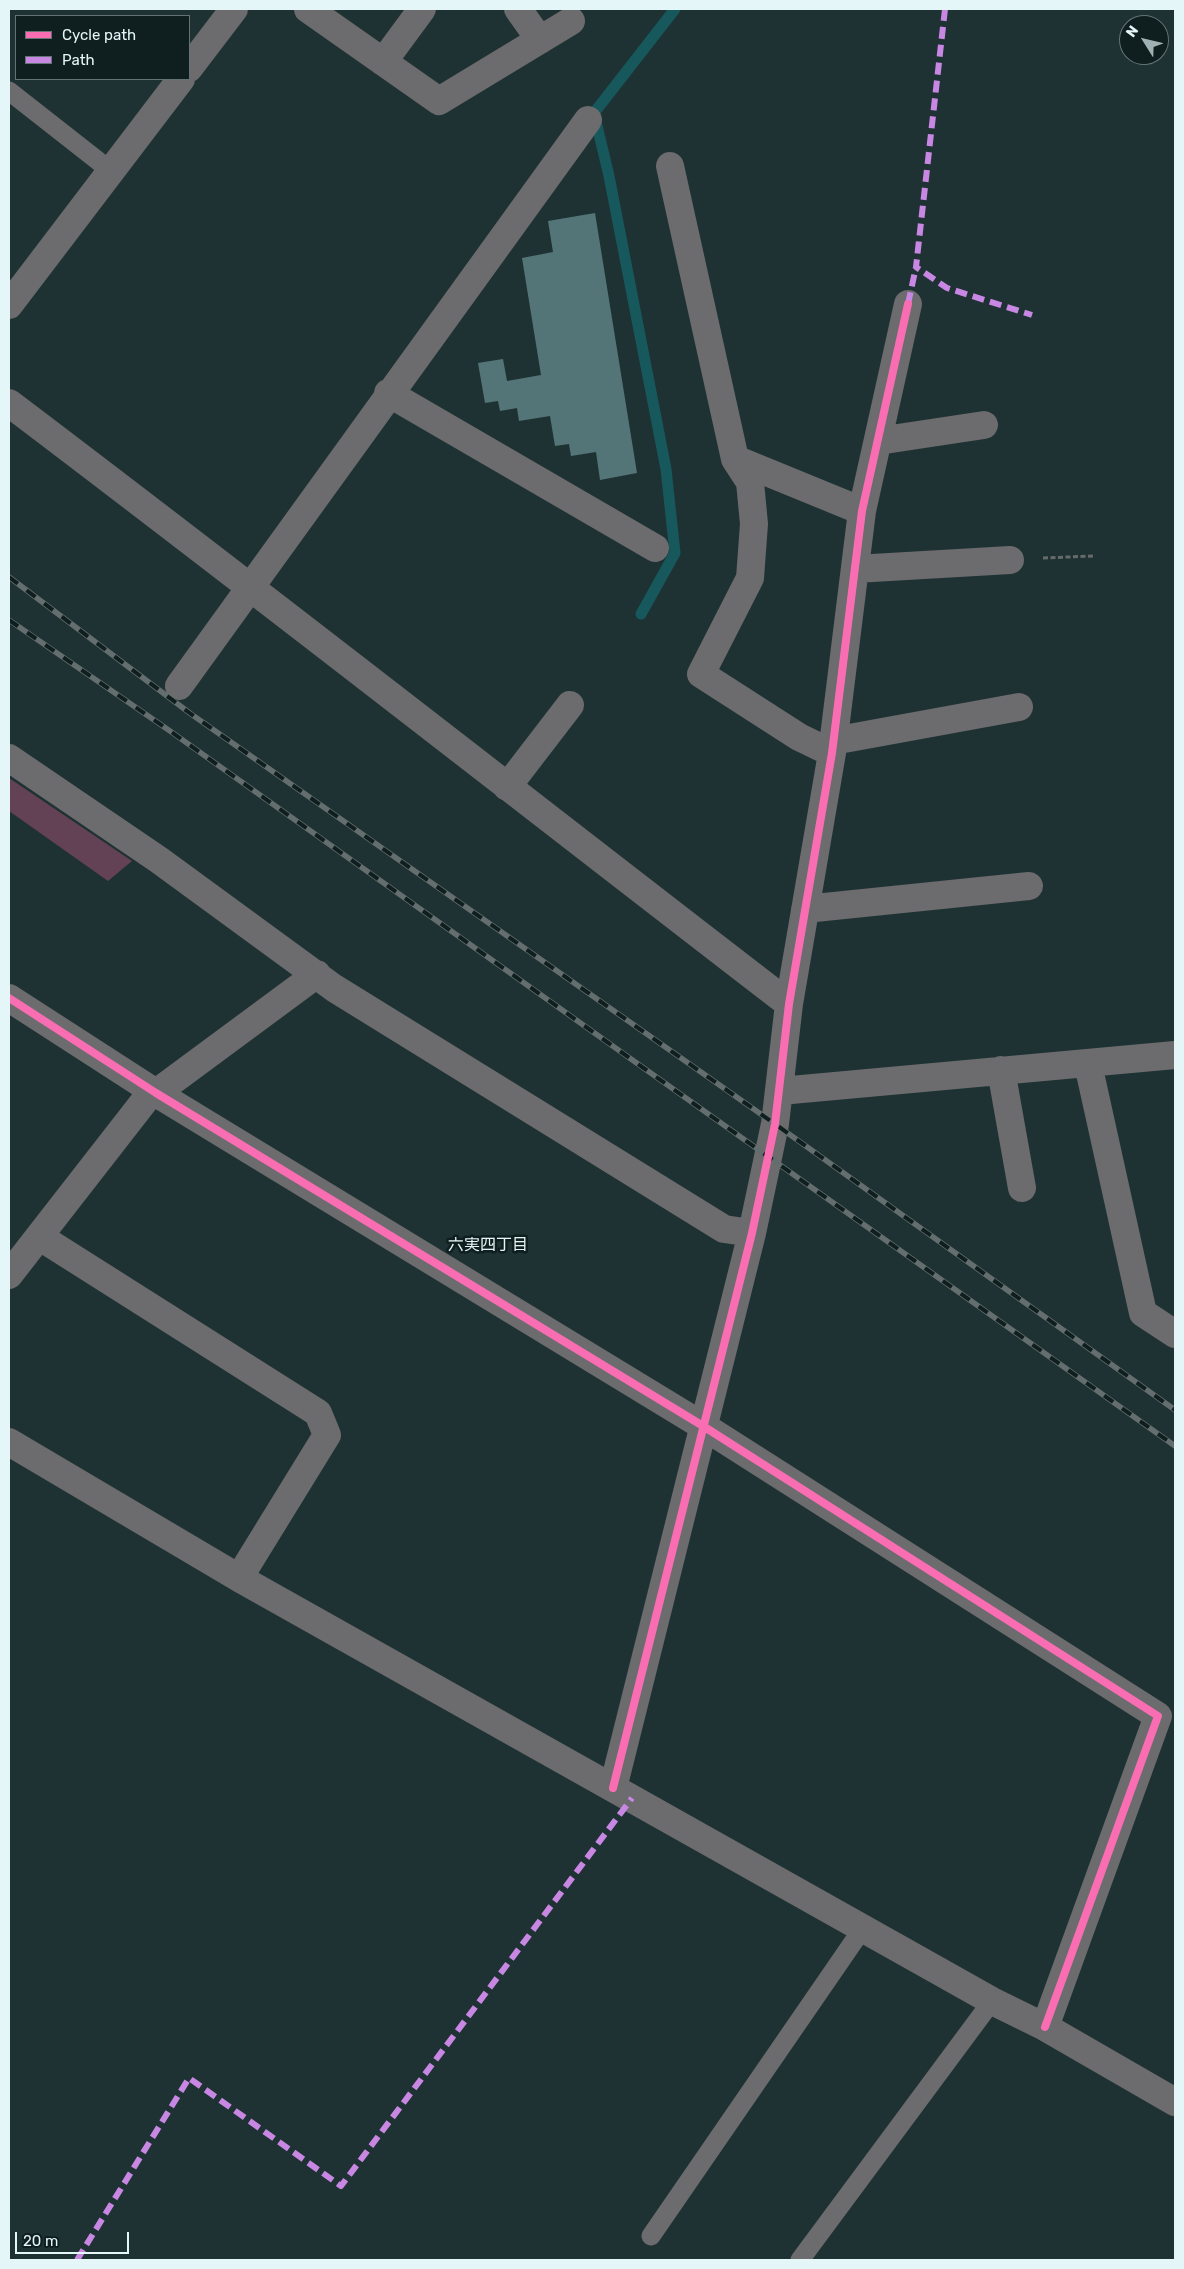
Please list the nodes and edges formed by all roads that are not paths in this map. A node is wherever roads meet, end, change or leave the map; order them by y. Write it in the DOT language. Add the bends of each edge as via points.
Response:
graph roads {
  1 [pos="234,9"];
  2 [pos="308,9"];
  3 [pos="422,9"];
  4 [pos="518,9"];
  5 [pos="571,21"];
  6 [pos="540,40"];
  7 [pos="383,62"];
  8 [pos="190,67"];
  9 [pos="180,80"];
  10 [pos="9,91"];
  11 [pos="588,120"];
  12 [pos="670,166"];
  13 [pos="111,171"];
  14 [pos="908,304"];
  15 [pos="9,305"];
  16 [pos="388,393"];
  17 [pos="9,403"];
  18 [pos="984,425"];
  19 [pos="878,441"];
  20 [pos="736,458"];
  21 [pos="862,511"];
  22 [pos="655,548"];
  23 [pos="1010,560"];
  24 [pos="855,569"];
  25 [pos="250,585"];
  26 [pos="179,686"];
  27 [pos="570,705"];
  28 [pos="1018,707"];
  29 [pos="833,747"];
  30 [pos="9,758"];
  31 [pos="506,786"];
  32 [pos="1030,886"];
  33 [pos="805,909"];
  34 [pos="317,974"];
  35 [pos="9,998"];
  36 [pos="789,1004"];
  37 [pos="1175,1055"];
  38 [pos="1088,1064"];
  39 [pos="1001,1070"];
  40 [pos="155,1091"];
  41 [pos="780,1091"];
  42 [pos="1022,1188"];
  43 [pos="752,1233"];
  44 [pos="40,1237"];
  45 [pos="9,1275"];
  46 [pos="1175,1334"];
  47 [pos="703,1426"];
  48 [pos="9,1442"];
  49 [pos="239,1578"];
  50 [pos="613,1788"];
  51 [pos="863,1928"];
  52 [pos="992,2001"];
  53 [pos="1045,2027"];
  54 [pos="1175,2102"];
  55 [pos="651,2236"];
  56 [pos="800,2260"];
  1 -- 8 [label="street"];
  2 -- 7 [label="street"];
  3 -- 7 [label="street"];
  4 -- 6 [label="street"];
  5 -- 6 [label="street"];
  6 -- 7 [label="street" via="438,101"];
  9 -- 13 [label="street"];
  10 -- 13 [label="lane"];
  11 -- 16 [label="street"];
  12 -- 20 [label="street"];
  13 -- 15 [label="street"];
  14 -- 19 [label="street"];
  16 -- 22 [label="street"];
  16 -- 25 [label="street"];
  17 -- 25 [label="street"];
  18 -- 19 [label="street"];
  19 -- 21 [label="street"];
  20 -- 21 [label="street"];
  20 -- 29 [label="street" via="750,482 754,524 750,578 701,674 799,737"];
  21 -- 24 [label="street"];
  23 -- 24 [label="street"];
  24 -- 29 [label="street"];
  25 -- 26 [label="street"];
  25 -- 31 [label="street"];
  27 -- 31 [label="street"];
  28 -- 29 [label="street"];
  29 -- 33 [label="street"];
  30 -- 34 [label="street" via="159,860"];
  31 -- 36 [label="street"];
  32 -- 33 [label="street"];
  33 -- 36 [label="street"];
  34 -- 40 [label="street"];
  34 -- 43 [label="street" via="342,993 724,1229"];
  35 -- 40 [label="street"];
  36 -- 41 [label="street"];
  37 -- 38 [label="street"];
  38 -- 39 [label="street"];
  38 -- 46 [label="street" via="1143,1313"];
  39 -- 41 [label="street"];
  39 -- 42 [label="street"];
  40 -- 44 [label="street"];
  40 -- 47 [label="street"];
  41 -- 43 [label="street"];
  43 -- 47 [label="street"];
  44 -- 45 [label="street"];
  44 -- 49 [label="street" via="318,1413 327,1435"];
  47 -- 50 [label="street"];
  47 -- 53 [label="street" via="1158,1716"];
  48 -- 49 [label="street"];
  49 -- 50 [label="street"];
  50 -- 51 [label="street"];
  51 -- 52 [label="street"];
  51 -- 55 [label="lane"];
  52 -- 53 [label="street"];
  52 -- 56 [label="lane"];
  53 -- 54 [label="street"];
}
